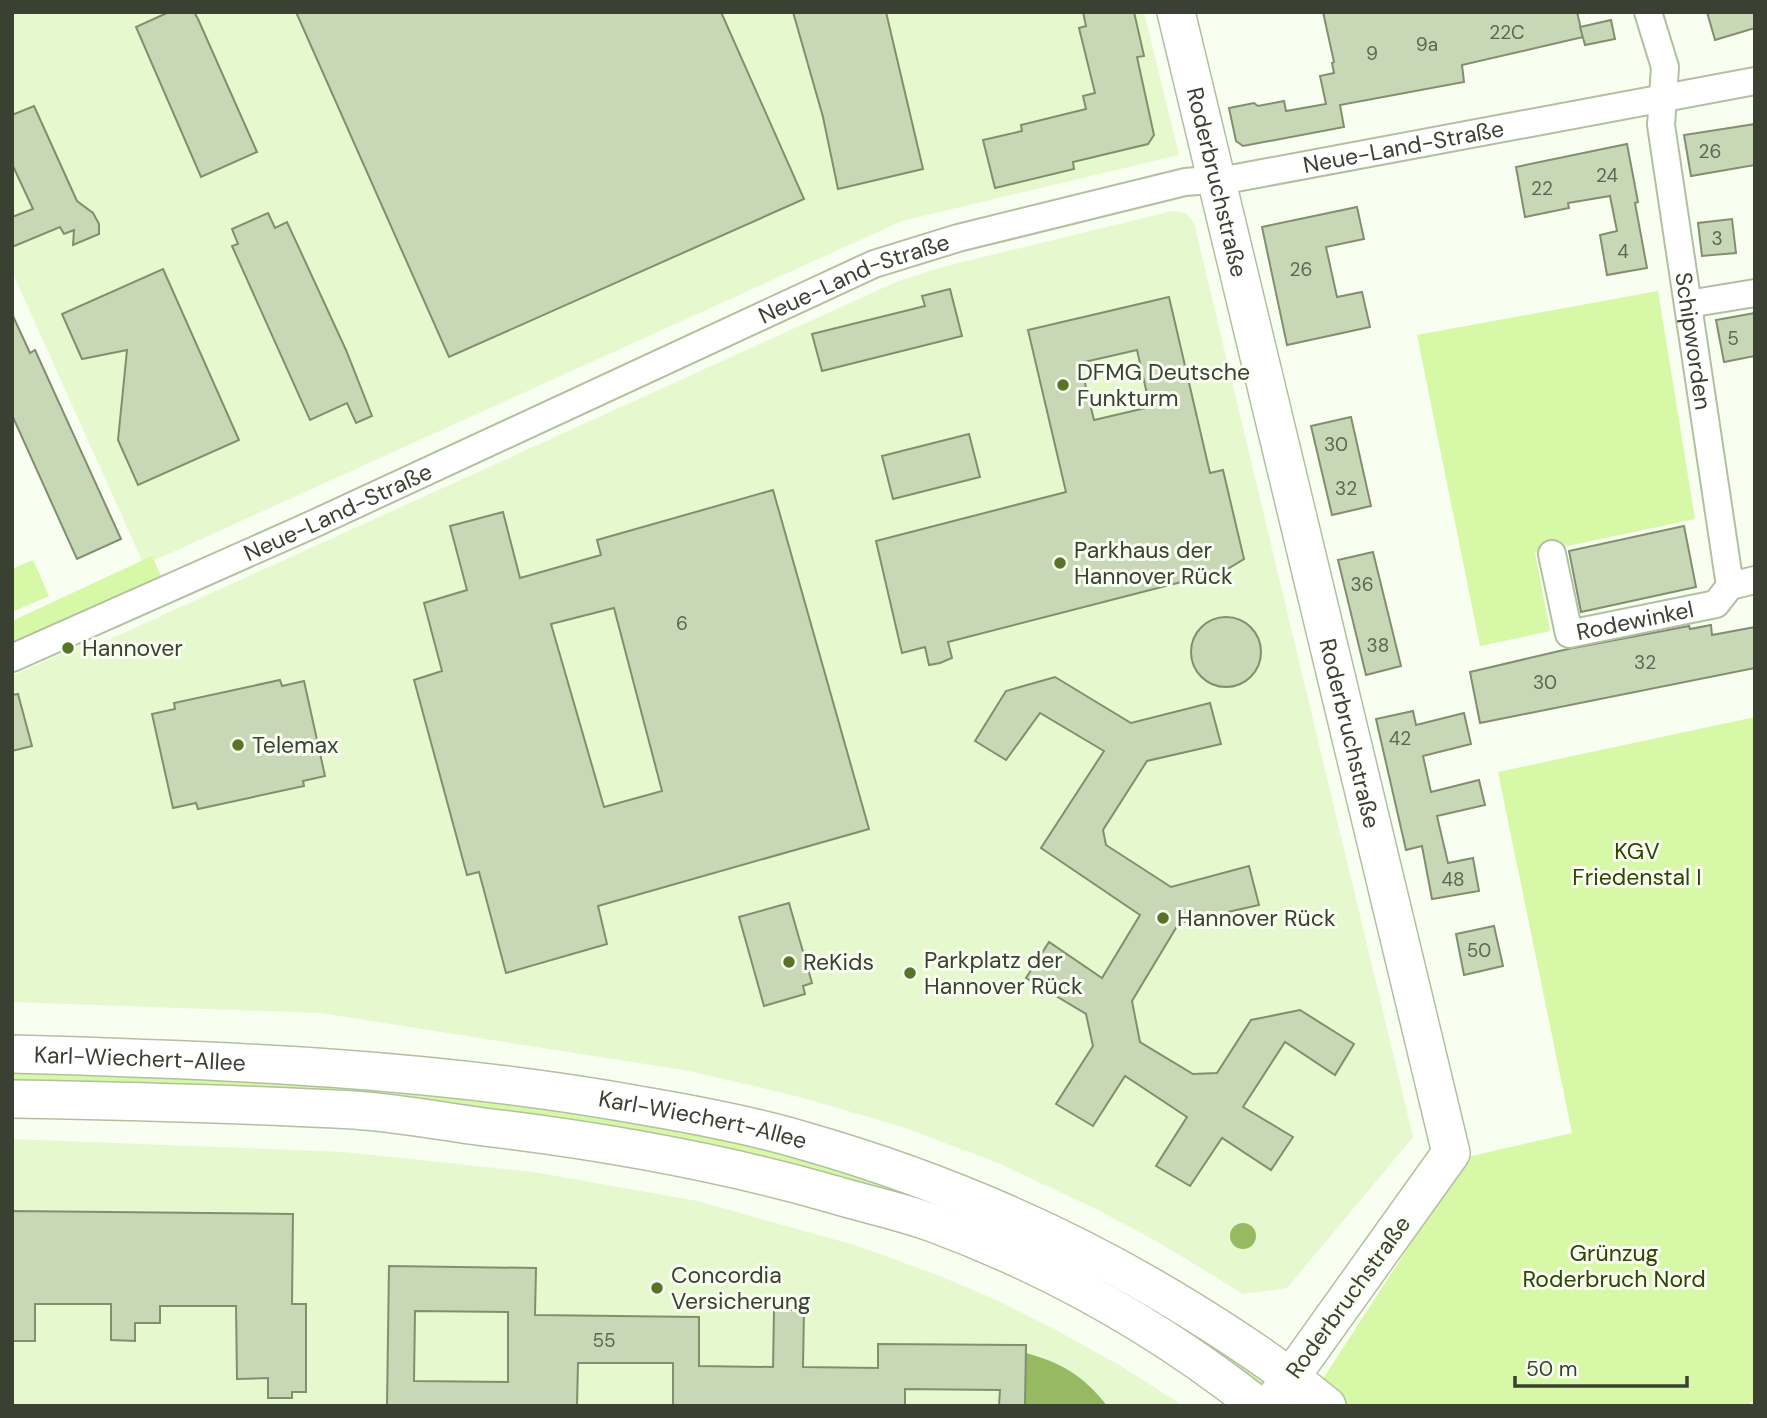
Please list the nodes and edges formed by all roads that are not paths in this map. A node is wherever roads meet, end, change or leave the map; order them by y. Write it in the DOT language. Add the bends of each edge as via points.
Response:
graph roads {
  1 [pos="1176,12"];
  2 [pos="1648,12"];
  3 [pos="1755,81"];
  4 [pos="1663,98"];
  5 [pos="1216,179"];
  6 [pos="1755,293"];
  7 [pos="1688,304"];
  8 [pos="1552,554"];
  9 [pos="1742,583"];
  10 [pos="12,658"];
  11 [pos="12,1054"];
  12 [pos="12,1099"];
  13 [pos="1279,1392"];
  14 [pos="1258,1406"];
  15 [pos="1327,1406"];
  1 -- 5 [label="main road, Roderbruchstraße"];
  2 -- 4 [label="street, Schipworden" via="1665,66"];
  3 -- 4 [label="street, Neue-Land-Straße"];
  4 -- 5 [label="street, Neue-Land-Straße"];
  4 -- 7 [label="street, Schipworden" via="1661,125"];
  5 -- 10 [label="street, Neue-Land-Straße" via="1185,182 958,238 874,264"];
  5 -- 13 [label="main road, Roderbruchstraße" via="1451,1153"];
  6 -- 7 [label="street"];
  7 -- 9 [label="street, Schipworden"];
  8 -- 9 [label="street, Rodewinkel" via="1569,634 1716,604"];
  11 -- 13 [label="main road, Karl-Wiechert-Allee" via="220,1060 566,1091 800,1139 939,1185 1108,1261 1234,1337"];
  12 -- 14 [label="main road, Karl-Wiechert-Allee" via="356,1110 595,1141 783,1180 931,1223 1027,1264 1118,1310 1212,1370"];
  13 -- 15 [label="main road, Karl-Wiechert-Allee"];
}
